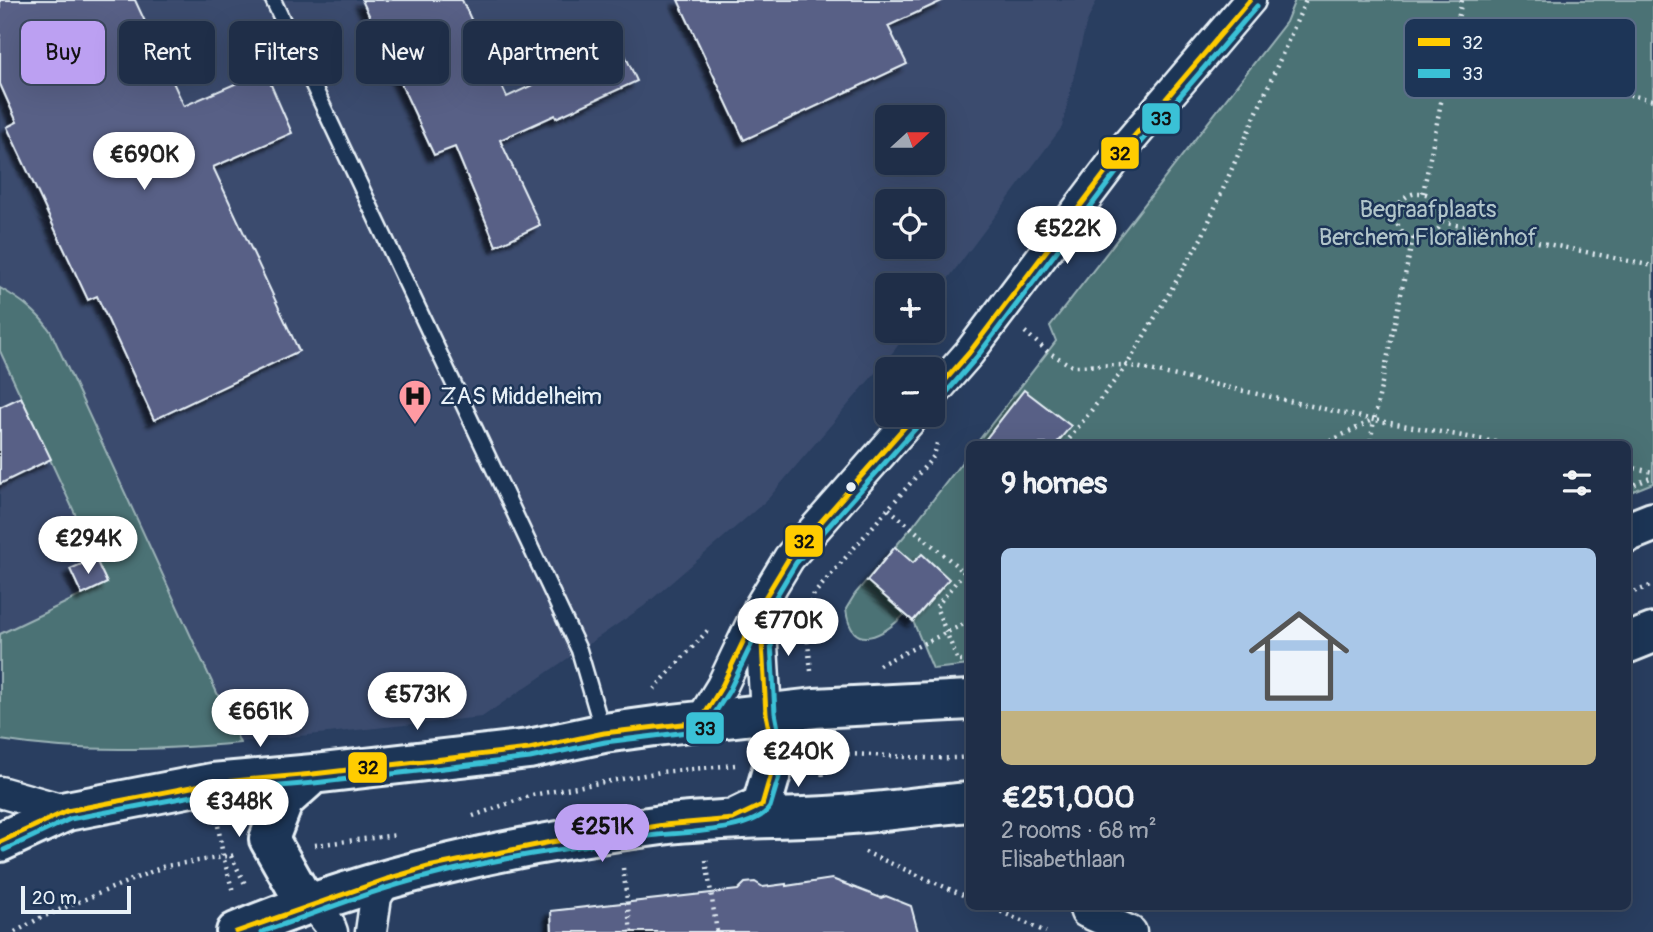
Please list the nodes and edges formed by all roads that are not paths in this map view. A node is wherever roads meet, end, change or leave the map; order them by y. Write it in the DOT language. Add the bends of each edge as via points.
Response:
graph roads {
  1 [pos="273,0"];
  2 [pos="1250,0"];
  3 [pos="945,380"];
  4 [pos="904,427"];
  5 [pos="1653,522"];
  6 [pos="1631,531"];
  7 [pos="760,606"];
  8 [pos="1653,633"];
  9 [pos="1631,642"];
  10 [pos="966,700"];
  11 [pos="766,715"];
  12 [pos="700,722"];
  13 [pos="604,733"];
  14 [pos="313,774"];
  15 [pos="0,792"];
  16 [pos="966,802"];
  17 [pos="66,811"];
  18 [pos="733,819"];
  19 [pos="0,842"];
  20 [pos="387,879"];
  21 [pos="1085,910"];
  22 [pos="323,918"];
  23 [pos="240,930"];
  24 [pos="371,932"];
  25 [pos="1131,932"];
  1 -- 13 [label="lane" via="579,650"];
  2 -- 3 [label="street" via="1124,148"];
  4 -- 7 [label="street" via="789,558"];
  5 -- 6 [label="main road"];
  7 -- 11 [label="street"];
  7 -- 12 [label="street"];
  8 -- 9 [label="main road"];
  10 -- 11 [label="main road" via="813,693"];
  11 -- 12 [label="main road"];
  11 -- 18 [label="main road" via="775,760 762,805"];
  12 -- 13 [label="main road"];
  13 -- 14 [label="main road" via="529,749"];
  14 -- 17 [label="main road" via="212,783"];
  14 -- 22 [label="main road" via="284,800 269,839 299,892"];
  15 -- 17 [label="street"];
  16 -- 18 [label="main road" via="827,816"];
  17 -- 19 [label="main road"];
  18 -- 20 [label="main road" via="551,842"];
  20 -- 22 [label="main road"];
  20 -- 24 [label="street" via="376,897"];
  21 -- 25 [label="street"];
  22 -- 23 [label="main road"];
}
